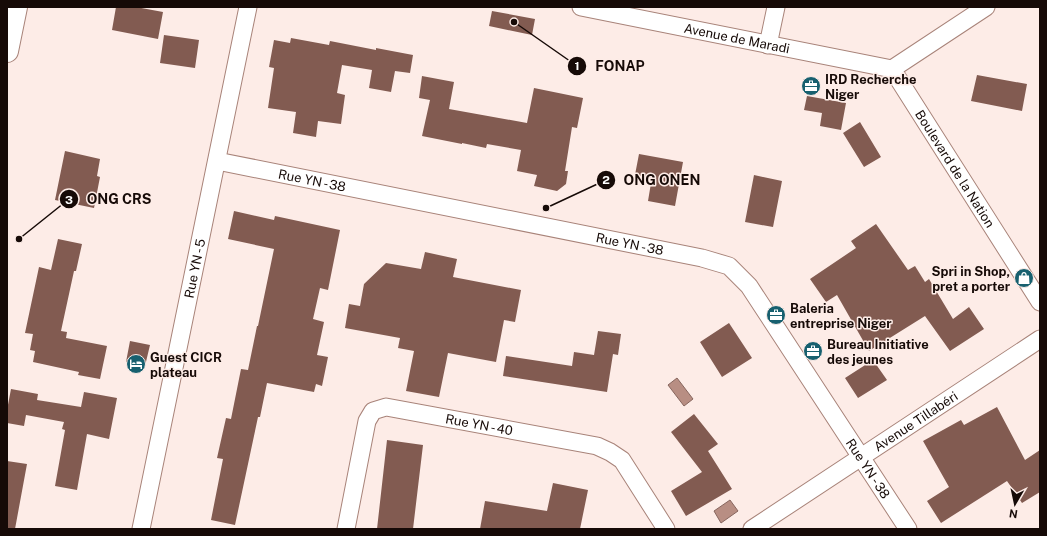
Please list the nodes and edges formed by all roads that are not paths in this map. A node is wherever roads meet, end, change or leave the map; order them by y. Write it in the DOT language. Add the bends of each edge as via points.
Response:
graph roads {
  1 [pos="16,7"];
  2 [pos="248,7"];
  3 [pos="581,7"];
  4 [pos="776,7"];
  5 [pos="986,7"];
  6 [pos="768,45"];
  7 [pos="7,52"];
  8 [pos="892,69"];
  9 [pos="217,161"];
  10 [pos="1040,302"];
  11 [pos="1040,339"];
  12 [pos="861,457"];
  13 [pos="141,529"];
  14 [pos="346,529"];
  15 [pos="666,529"];
  16 [pos="752,529"];
  17 [pos="908,529"];
  1 -- 7 [label="street"];
  2 -- 9 [label="street, Rue YN - 5"];
  3 -- 6 [label="street, Avenue de Maradi"];
  4 -- 6 [label="street"];
  5 -- 8 [label="street"];
  6 -- 8 [label="street, Avenue de Maradi"];
  8 -- 10 [label="street, Boulevard de la Nation"];
  9 -- 12 [label="street, Rue YN - 38" via="702,258 729,266 749,286"];
  9 -- 13 [label="street, Rue YN - 5"];
  11 -- 12 [label="street, Avenue Tillabéri"];
  12 -- 16 [label="street, Avenue Tillabéri"];
  12 -- 17 [label="street, Rue YN - 38"];
  14 -- 15 [label="street, Rue YN - 40" via="367,421 374,411 386,407 597,446 622,460"];
}
